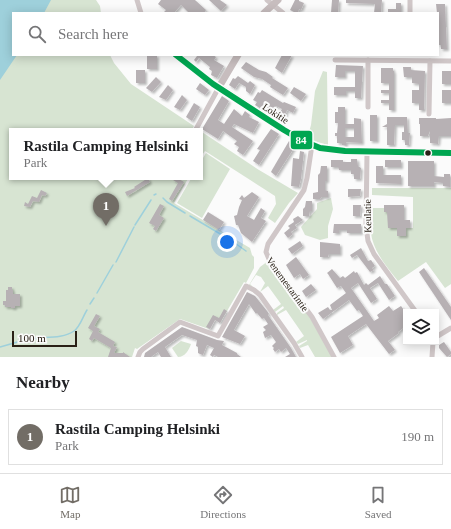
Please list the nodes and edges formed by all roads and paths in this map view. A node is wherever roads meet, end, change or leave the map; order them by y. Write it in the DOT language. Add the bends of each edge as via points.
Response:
graph roads {
  1 [pos="137,0"];
  2 [pos="410,0"];
  3 [pos="273,2"];
  4 [pos="141,12"];
  5 [pos="265,12"];
  6 [pos="282,12"];
  7 [pos="410,12"];
  8 [pos="177,56"];
  9 [pos="237,56"];
  10 [pos="412,58"];
  11 [pos="335,60"];
  12 [pos="368,60"];
  13 [pos="430,61"];
  14 [pos="451,61"];
  15 [pos="219,87"];
  16 [pos="368,107"];
  17 [pos="429,114"];
  18 [pos="197,128"];
  19 [pos="312,145"];
  20 [pos="367,152"];
  21 [pos="451,153"];
  22 [pos="414,309"];
  23 [pos="451,328"];
  24 [pos="439,335"];
  25 [pos="433,345"];
  26 [pos="138,357"];
  27 [pos="302,357"];
  28 [pos="334,357"];
  29 [pos="432,357"];
  1 -- 4 [label="street"];
  2 -- 7 [label="street"];
  3 -- 5 [label="street"];
  3 -- 6 [label="street"];
  8 -- 15 [label="street, Lokitie"];
  9 -- 15 [label="street"];
  10 -- 12 [label="street"];
  10 -- 13 [label="street"];
  11 -- 12 [label="street"];
  12 -- 16 [label="street"];
  13 -- 14 [label="street"];
  13 -- 17 [label="street"];
  15 -- 18 [label="street"];
  15 -- 19 [label="street, Lokitie"];
  19 -- 20 [label="street, Lokitie" via="338,151"];
  19 -- 28 [label="street, Venemestarintie" via="304,190 268,244 266,252 312,317"];
  20 -- 21 [label="street, Lokitie"];
  20 -- 22 [label="street, Keulatie" via="368,241 374,254"];
  23 -- 24 [label="street"];
  25 -- 29 [label="street"];
  26 -- 27 [label="street" via="143,348 180,322 218,336 246,286 259,294"];
}
